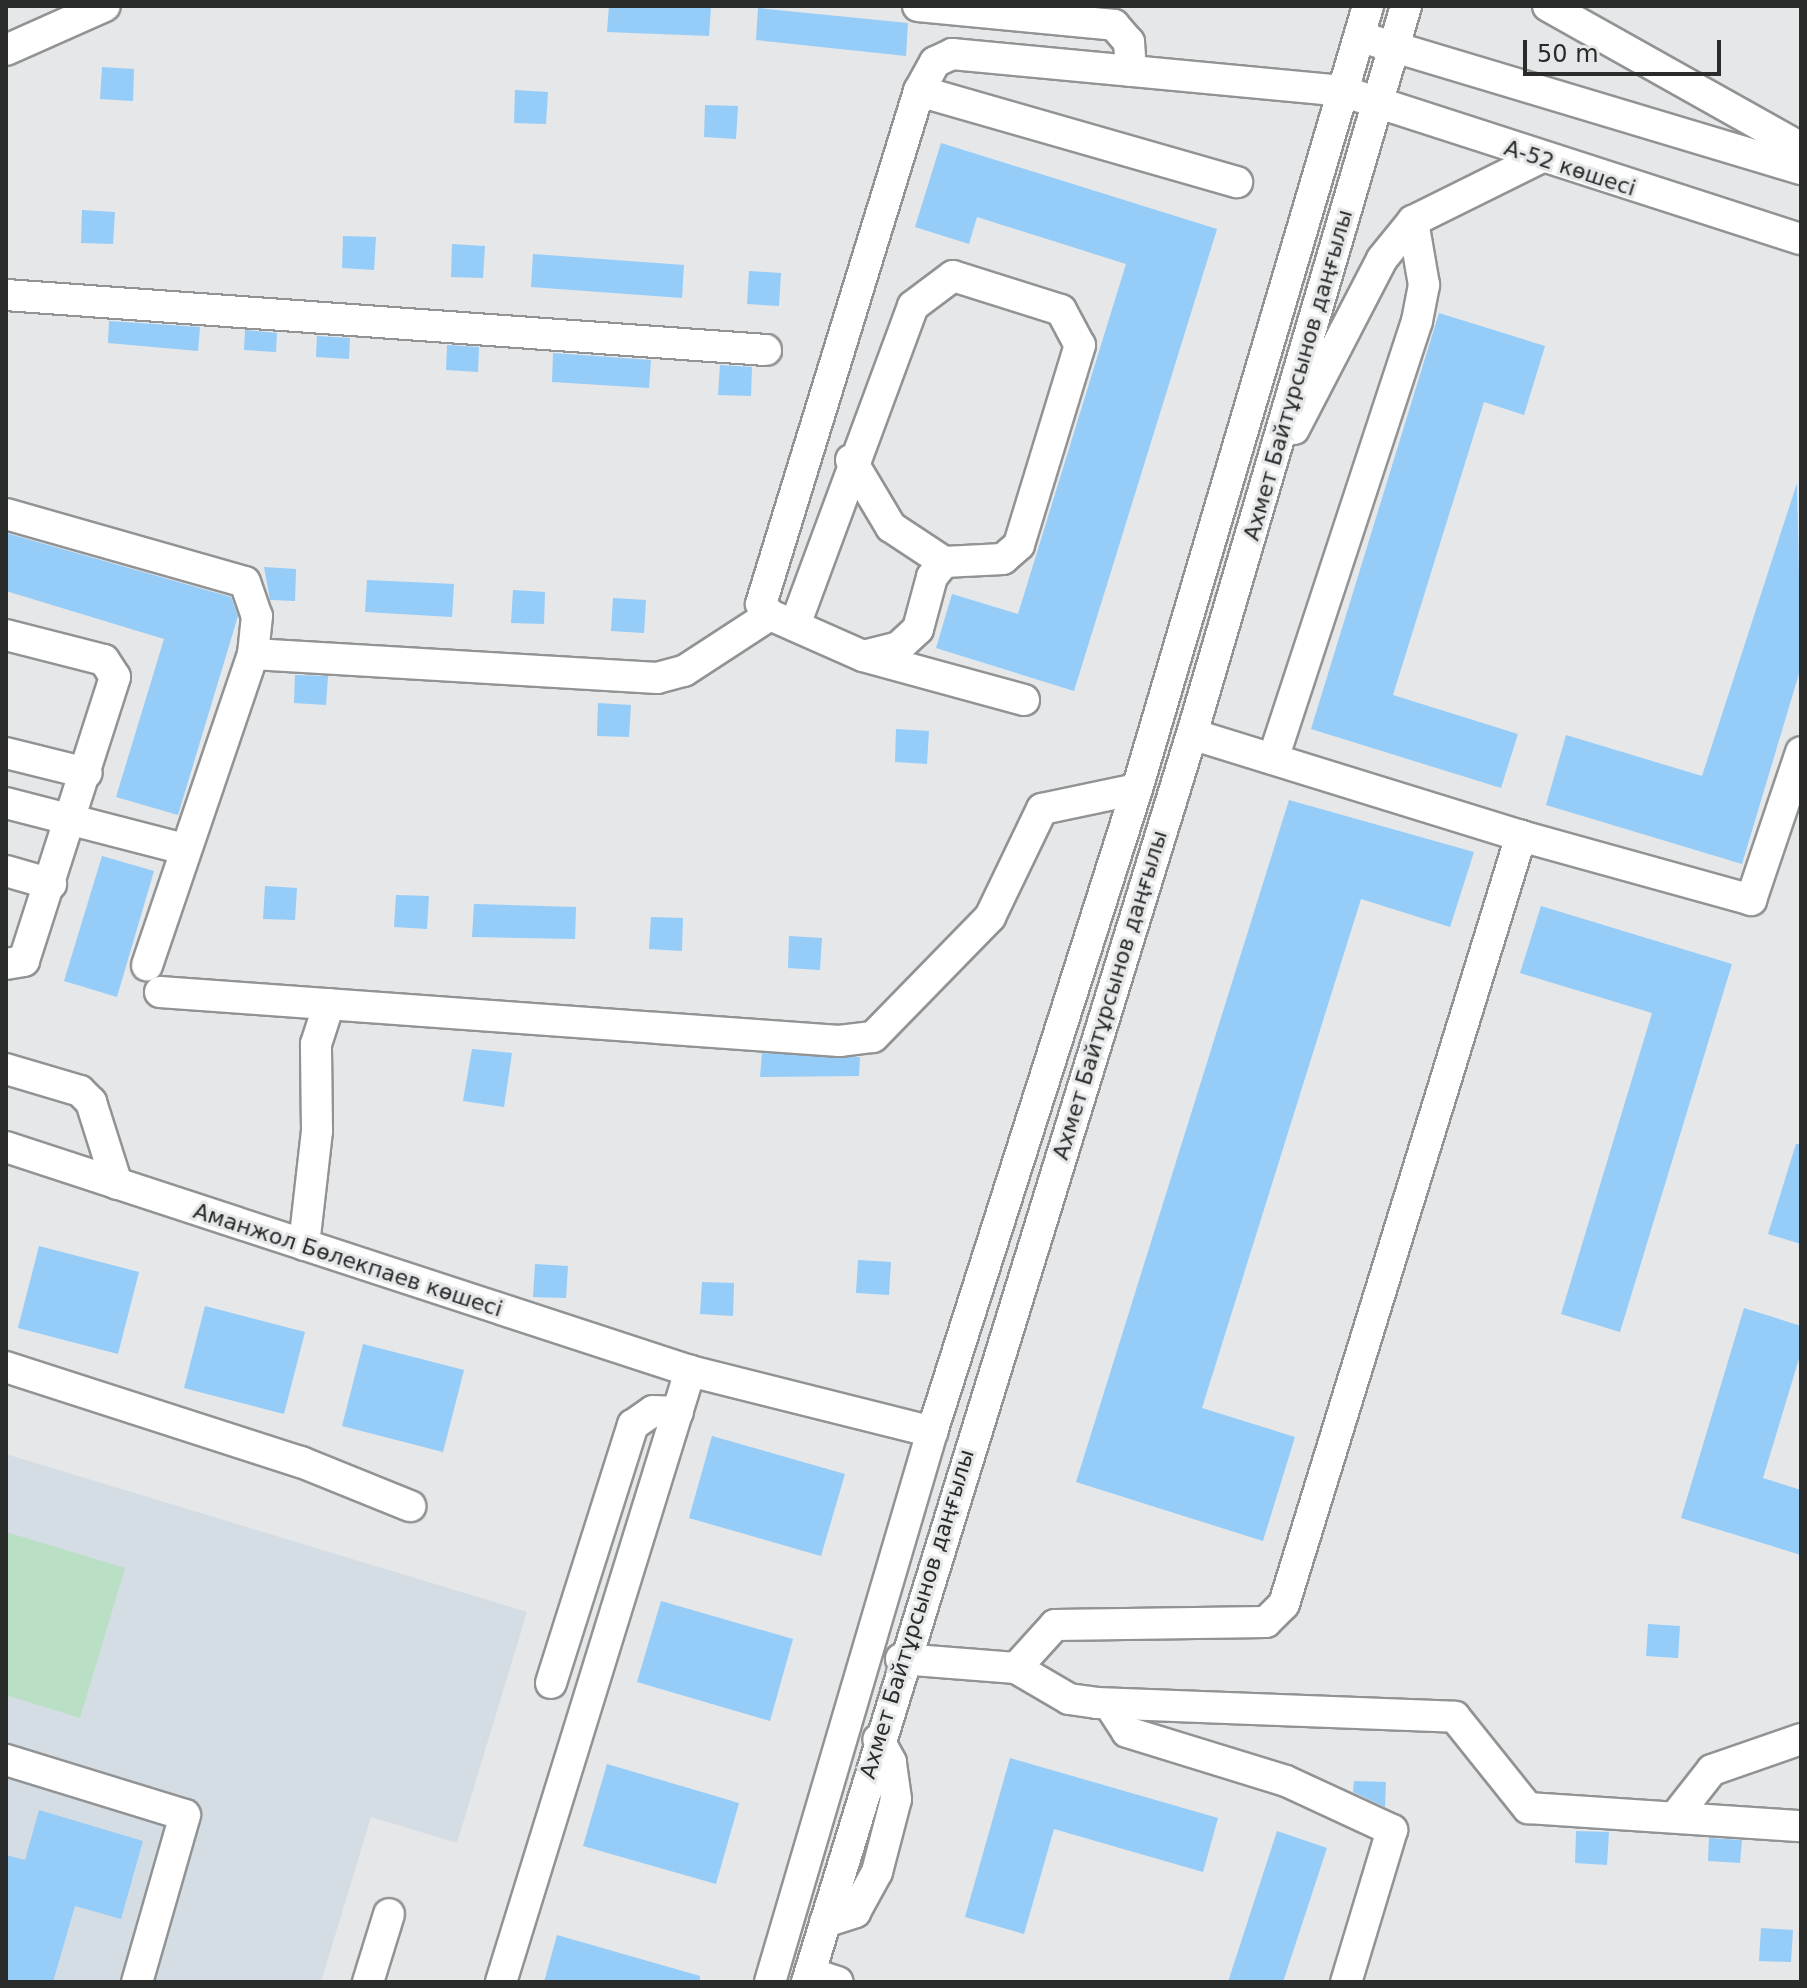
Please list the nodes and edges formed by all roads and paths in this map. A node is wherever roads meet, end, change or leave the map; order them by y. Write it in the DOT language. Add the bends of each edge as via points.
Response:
graph roads {
  1 [pos="105,6"];
  2 [pos="918,6"];
  3 [pos="1368,6"];
  4 [pos="1406,6"];
  5 [pos="1548,6"];
  6 [pos="1358,37"];
  7 [pos="1392,47"];
  8 [pos="6,50"];
  9 [pos="1131,71"];
  10 [pos="919,91"];
  11 [pos="1342,91"];
  12 [pos="1376,103"];
  13 [pos="1801,148"];
  14 [pos="1538,159"];
  15 [pos="1801,169"];
  16 [pos="1237,182"];
  17 [pos="1413,221"];
  18 [pos="1801,239"];
  19 [pos="6,295"];
  20 [pos="766,350"];
  21 [pos="1279,445"];
  22 [pos="851,460"];
  23 [pos="6,514"];
  24 [pos="944,562"];
  25 [pos="783,620"];
  26 [pos="6,635"];
  27 [pos="253,654"];
  28 [pos="863,656"];
  29 [pos="1024,700"];
  30 [pos="1192,734"];
  31 [pos="1801,752"];
  32 [pos="6,753"];
  33 [pos="1273,759"];
  34 [pos="87,773"];
  35 [pos="1137,789"];
  36 [pos="6,803"];
  37 [pos="73,821"];
  38 [pos="1521,836"];
  39 [pos="184,849"];
  40 [pos="6,871"];
  41 [pos="51,884"];
  42 [pos="6,964"];
  43 [pos="147,965"];
  44 [pos="160,992"];
  45 [pos="329,1004"];
  46 [pos="6,1069"];
  47 [pos="6,1147"];
  48 [pos="117,1184"];
  49 [pos="304,1245"];
  50 [pos="6,1367"];
  51 [pos="690,1371"];
  52 [pos="678,1412"];
  53 [pos="932,1432"];
  54 [pos="410,1506"];
  55 [pos="901,1659"];
  56 [pos="1016,1668"];
  57 [pos="551,1683"];
  58 [pos="1109,1704"];
  59 [pos="1801,1739"];
  60 [pos="6,1760"];
  61 [pos="1675,1817"];
  62 [pos="1801,1826"];
  63 [pos="389,1914"];
  64 [pos="147,1979"];
  65 [pos="818,1979"];
  66 [pos="368,1982"];
  67 [pos="501,1982"];
  68 [pos="770,1982"];
  69 [pos="1346,1982"];
  1 -- 8 [label="street"];
  2 -- 9 [label="street" via="1114,25 1129,42"];
  3 -- 6 [label="street, Ахмет Байтұрсынов даңғылы"];
  4 -- 7 [label="street, Ахмет Байтұрсынов даңғылы"];
  5 -- 13 [label="street"];
  6 -- 7 [label="street"];
  6 -- 11 [label="street, Ахмет Байтұрсынов даңғылы"];
  7 -- 12 [label="street, Ахмет Байтұрсынов даңғылы"];
  7 -- 15 [label="street"];
  9 -- 10 [label="street, А-52 көшесі" via="952,54 935,62"];
  9 -- 11 [label="street, А-52 көшесі"];
  10 -- 16 [label="street"];
  10 -- 25 [label="street, А-52 көшесі" via="761,587"];
  11 -- 12 [label="street, А-52 көшесі"];
  11 -- 35 [label="street, Ахмет Байтұрсынов даңғылы"];
  12 -- 14 [label="street, А-52 көшесі"];
  12 -- 21 [label="street, Ахмет Байтұрсынов даңғылы"];
  14 -- 17 [label="street"];
  14 -- 18 [label="street, А-52 көшесі"];
  17 -- 21 [label="street" via="1382,259 1301,421"];
  17 -- 33 [label="street" via="1424,285 1417,321"];
  19 -- 20 [label="street"];
  21 -- 30 [label="street, Ахмет Байтұрсынов даңғылы"];
  22 -- 24 [label="street" via="891,527"];
  22 -- 24 [label="street" via="913,306 927,290 953,276 1061,310 1080,345 1019,545 1003,559"];
  22 -- 25 [label="street"];
  23 -- 27 [label="street" via="245,582 257,616"];
  24 -- 28 [label="street" via="932,577 918,629 899,647"];
  25 -- 27 [label="street" via="684,671 657,678"];
  25 -- 28 [label="street"];
  26 -- 34 [label="street" via="111,667 115,677"];
  27 -- 39 [label="street"];
  28 -- 29 [label="street"];
  30 -- 33 [label="street"];
  30 -- 55 [label="street, Ахмет Байтұрсынов даңғылы"];
  31 -- 38 [label="street" via="1751,900"];
  32 -- 34 [label="street"];
  33 -- 38 [label="street"];
  34 -- 37 [label="street"];
  35 -- 45 [label="street" via="1042,809 990,917 873,1037 839,1041"];
  35 -- 53 [label="street, Ахмет Байтұрсынов даңғылы"];
  36 -- 37 [label="street"];
  37 -- 39 [label="street"];
  37 -- 41 [label="street"];
  38 -- 56 [label="street" via="1284,1604 1266,1622 1055,1625"];
  39 -- 43 [label="street"];
  40 -- 41 [label="street"];
  41 -- 42 [label="street" via="24,961"];
  44 -- 45 [label="street"];
  45 -- 49 [label="street" via="316,1044 317,1131"];
  46 -- 48 [label="street" via="86,1096 99,1114"];
  47 -- 48 [label="street, Аманжол Бөлекпаев көшесі"];
  48 -- 49 [label="street, Аманжол Бөлекпаев көшесі"];
  49 -- 51 [label="street, Аманжол Бөлекпаев көшесі"];
  50 -- 54 [label="street" via="301,1462"];
  51 -- 52 [label="street"];
  51 -- 53 [label="street, Аманжол Бөлекпаев көшесі"];
  52 -- 57 [label="street" via="653,1411 633,1425"];
  52 -- 67 [label="street"];
  53 -- 68 [label="street, Ахмет Байтұрсынов даңғылы"];
  55 -- 56 [label="street"];
  55 -- 65 [label="street, Ахмет Байтұрсынов даңғылы" via="825,1922"];
  56 -- 58 [label="street" via="1069,1699"];
  58 -- 61 [label="street" via="1455,1717 1528,1808"];
  58 -- 69 [label="street" via="1127,1732 1286,1781 1392,1830"];
  59 -- 61 [label="street" via="1712,1770"];
  60 -- 64 [label="street" via="185,1815"];
  61 -- 62 [label="street"];
  63 -- 66 [label="street"];
}
